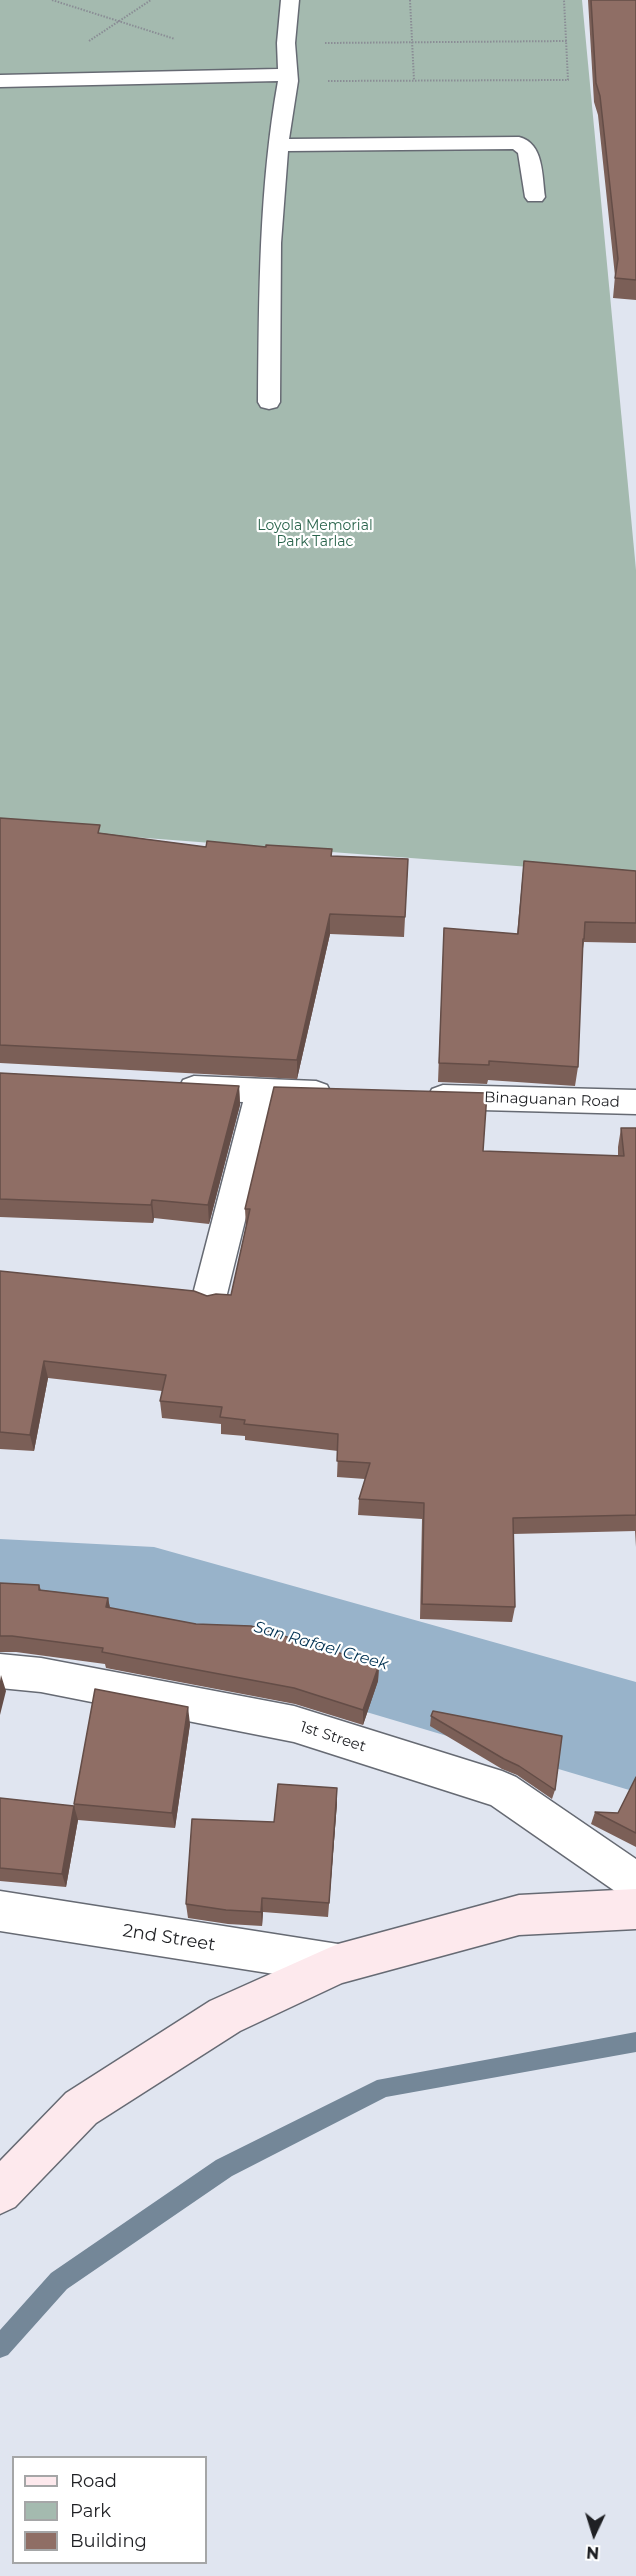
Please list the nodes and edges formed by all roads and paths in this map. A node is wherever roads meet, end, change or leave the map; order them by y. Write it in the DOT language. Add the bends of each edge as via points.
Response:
graph roads {
  1 [pos="52,0"];
  2 [pos="151,0"];
  3 [pos="290,0"];
  4 [pos="410,0"];
  5 [pos="564,0"];
  6 [pos="119,21"];
  7 [pos="175,39"];
  8 [pos="568,41"];
  9 [pos="412,42"];
  10 [pos="286,43"];
  11 [pos="82,46"];
  12 [pos="288,78"];
  13 [pos="414,80"];
  14 [pos="0,81"];
  15 [pos="279,145"];
  16 [pos="535,197"];
  17 [pos="269,402"];
  18 [pos="166,1086"];
  19 [pos="261,1092"];
  20 [pos="343,1094"];
  21 [pos="413,1096"];
  22 [pos="636,1102"];
  23 [pos="209,1298"];
  24 [pos="0,1671"];
  25 [pos="636,1882"];
  26 [pos="636,1909"];
  27 [pos="0,1911"];
  28 [pos="338,1964"];
  29 [pos="0,2192"];
  1 -- 6 [label="path"];
  2 -- 6 [label="path"];
  3 -- 10 [label="street"];
  4 -- 9 [label="path"];
  5 -- 8 [label="path"];
  6 -- 7 [label="path"];
  6 -- 11 [label="path"];
  8 -- 9 [label="path"];
  8 -- 13 [label="path" via="568,80"];
  9 -- 10 [label="path"];
  9 -- 13 [label="path"];
  10 -- 12 [label="street"];
  12 -- 13 [label="path"];
  12 -- 14 [label="street"];
  12 -- 15 [label="street"];
  15 -- 16 [label="street" via="519,144 528,151"];
  15 -- 17 [label="street" via="270,243"];
  18 -- 19 [label="street"];
  19 -- 20 [label="street"];
  19 -- 23 [label="street"];
  21 -- 22 [label="street, Binaguanan Road"];
  24 -- 25 [label="street, 1st Street" via="41,1675 294,1725 502,1790"];
  26 -- 28 [label="street" via="519,1914"];
  27 -- 28 [label="street, 2nd Street"];
  28 -- 29 [label="street" via="225,2016 81,2108"];
}
